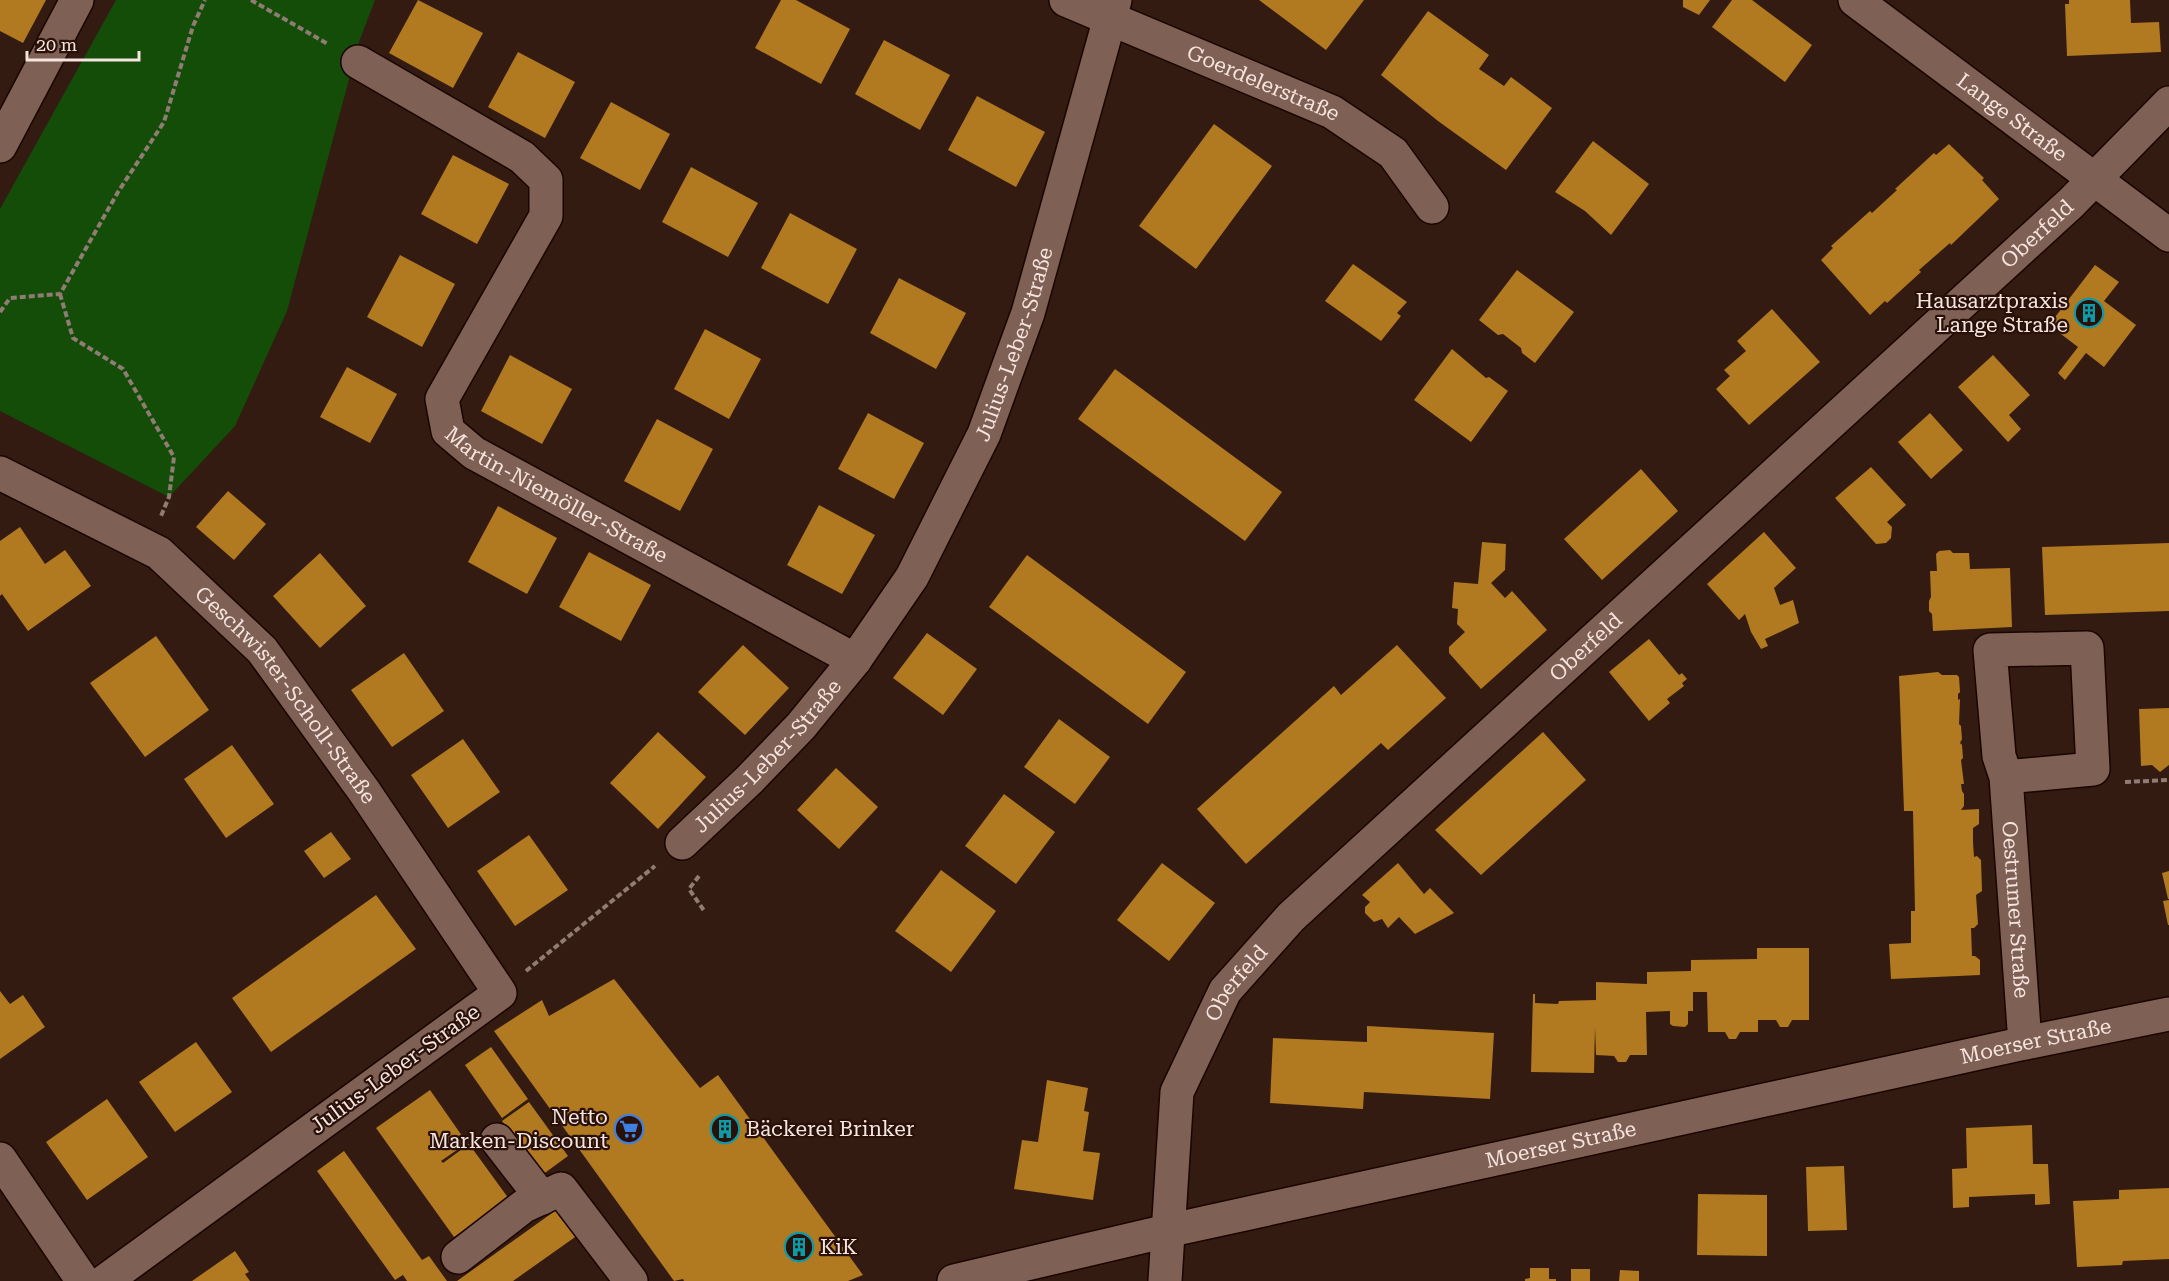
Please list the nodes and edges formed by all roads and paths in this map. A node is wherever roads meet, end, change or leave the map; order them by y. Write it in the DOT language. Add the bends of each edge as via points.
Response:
graph roads {
  1 [pos="77,0"];
  2 [pos="205,0"];
  3 [pos="251,0"];
  4 [pos="1066,0"];
  5 [pos="1855,0"];
  6 [pos="1112,9"];
  7 [pos="358,62"];
  8 [pos="2169,103"];
  9 [pos="0,146"];
  10 [pos="2095,179"];
  11 [pos="1432,207"];
  12 [pos="2169,235"];
  13 [pos="60,294"];
  14 [pos="0,312"];
  15 [pos="0,473"];
  16 [pos="148,547"];
  17 [pos="855,660"];
  18 [pos="2006,777"];
  19 [pos="682,843"];
  20 [pos="500,993"];
  21 [pos="2169,1014"];
  22 [pos="2025,1043"];
  23 [pos="497,1140"];
  24 [pos="0,1160"];
  25 [pos="542,1198"];
  26 [pos="1167,1231"];
  27 [pos="458,1257"];
  28 [pos="83,1281"];
  29 [pos="105,1281"];
  30 [pos="631,1281"];
  31 [pos="954,1281"];
  32 [pos="1165,1281"];
  1 -- 9 [label="street"];
  2 -- 13 [label="path" via="193,26 164,122 118,192"];
  3 -- 7 [label="path"];
  4 -- 6 [label="street, Goerdelerstraße"];
  5 -- 10 [label="street, Lange Straße"];
  6 -- 11 [label="street, Goerdelerstraße" via="1332,112 1393,153"];
  6 -- 17 [label="street, Julius-Leber-Straße" via="1028,313 984,434 912,577"];
  7 -- 17 [label="street, Martin-Niemöller-Straße" via="522,157 546,180 546,216 442,399 448,431 474,453"];
  8 -- 10 [label="street, Oberfeld"];
  10 -- 12 [label="street, Lange Straße"];
  10 -- 26 [label="street, Oberfeld" via="1291,917 1225,991 1177,1092"];
  13 -- 14 [label="path" via="10,298"];
  13 -- 16 [label="path" via="73,338 123,369 174,457 169,497"];
  15 -- 16 [label="street, Geschwister-Scholl-Straße"];
  16 -- 20 [label="street, Geschwister-Scholl-Straße" via="262,650 364,791"];
  17 -- 19 [label="street, Julius-Leber-Straße" via="801,726"];
  18 -- 18 [label="street, Oestrumer Straße" via="1999,756 1990,650 2087,648 2093,770"];
  18 -- 22 [label="street, Oestrumer Straße"];
  19 -- 20 [label="path, Julius-Leber-Straße"];
  20 -- 29 [label="street, Julius-Leber-Straße"];
  21 -- 22 [label="street, Moerser Straße"];
  22 -- 26 [label="street, Moerser Straße"];
  23 -- 25 [label="street"];
  24 -- 28 [label="street"];
  25 -- 27 [label="street" via="524,1206"];
  25 -- 30 [label="street" via="561,1189"];
  26 -- 31 [label="street, Moerser Straße"];
  26 -- 32 [label="street, Oberfeld"];
}
